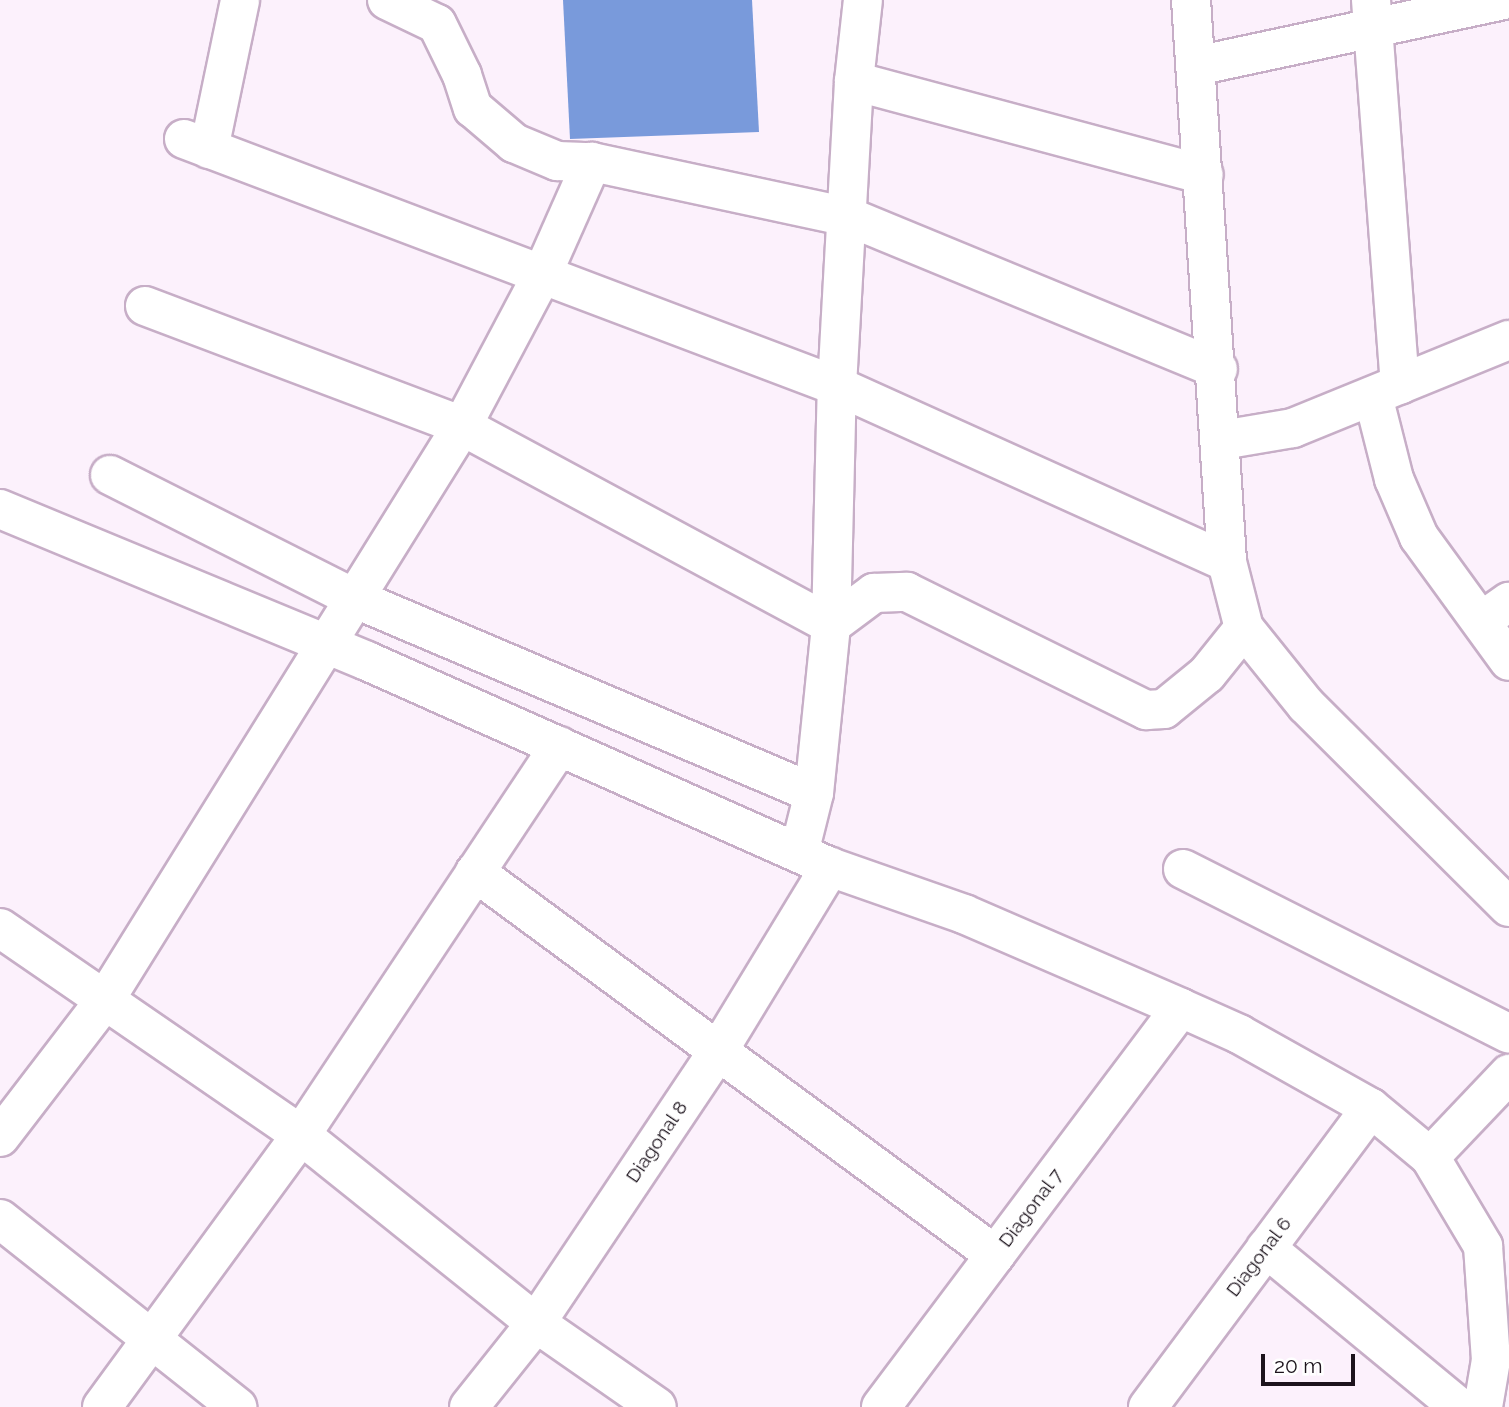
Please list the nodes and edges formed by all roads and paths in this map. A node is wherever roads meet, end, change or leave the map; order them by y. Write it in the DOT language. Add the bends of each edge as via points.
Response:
graph roads {
  1 [pos="240,0"];
  2 [pos="387,0"];
  3 [pos="863,0"];
  4 [pos="1192,0"];
  5 [pos="1503,0"];
  6 [pos="437,12"];
  7 [pos="1372,15"];
  8 [pos="1196,66"];
  9 [pos="854,80"];
  10 [pos="592,162"];
  11 [pos="1204,175"];
  12 [pos="849,217"];
  13 [pos="541,277"];
  14 [pos="145,306"];
  15 [pos="1509,340"];
  16 [pos="1218,369"];
  17 [pos="837,386"];
  18 [pos="1386,390"];
  19 [pos="462,426"];
  20 [pos="1222,440"];
  21 [pos="110,475"];
  22 [pos="0,509"];
  23 [pos="1227,562"];
  24 [pos="356,599"];
  25 [pos="1496,611"];
  26 [pos="831,625"];
  27 [pos="1244,628"];
  28 [pos="328,645"];
  29 [pos="1509,661"];
  30 [pos="559,746"];
  31 [pos="814,793"];
  32 [pos="815,860"];
  33 [pos="1183,869"];
  34 [pos="475,872"];
  35 [pos="1509,907"];
  36 [pos="0,928"];
  37 [pos="103,1003"];
  38 [pos="1181,1008"];
  39 [pos="1509,1034"];
  40 [pos="717,1053"];
  41 [pos="1509,1074"];
  42 [pos="1371,1108"];
  43 [pos="301,1135"];
  44 [pos="0,1137"];
  45 [pos="1430,1157"];
  46 [pos="0,1219"];
  47 [pos="1266,1248"];
  48 [pos="995,1255"];
  49 [pos="536,1323"];
  50 [pos="154,1340"];
  51 [pos="1491,1360"];
  52 [pos="102,1407"];
  53 [pos="237,1407"];
  54 [pos="470,1407"];
  55 [pos="657,1407"];
  56 [pos="881,1407"];
  57 [pos="1147,1407"];
  58 [pos="1460,1407"];
  59 [pos="1483,1407"];
  1 -- 13 [label="street" via="197,144"];
  2 -- 6 [label="street"];
  3 -- 9 [label="street, Diagonal 8"];
  4 -- 8 [label="street"];
  5 -- 7 [label="street"];
  6 -- 10 [label="street" via="473,108 514,143 556,161"];
  7 -- 8 [label="street"];
  7 -- 18 [label="street"];
  8 -- 11 [label="street"];
  9 -- 11 [label="street"];
  9 -- 12 [label="street, Diagonal 8"];
  10 -- 12 [label="street"];
  10 -- 13 [label="street"];
  11 -- 16 [label="street"];
  12 -- 16 [label="street"];
  12 -- 17 [label="street, Diagonal 8"];
  13 -- 17 [label="street"];
  13 -- 19 [label="street"];
  14 -- 19 [label="street"];
  15 -- 18 [label="street"];
  16 -- 20 [label="street"];
  17 -- 23 [label="street"];
  17 -- 26 [label="street, Diagonal 8"];
  18 -- 20 [label="street" via="1293,428"];
  18 -- 25 [label="street" via="1394,479 1419,537"];
  19 -- 24 [label="street"];
  19 -- 26 [label="street"];
  20 -- 23 [label="street"];
  21 -- 24 [label="street"];
  22 -- 28 [label="street"];
  23 -- 27 [label="street"];
  24 -- 28 [label="street"];
  24 -- 31 [label="street"];
  25 -- 29 [label="street"];
  26 -- 27 [label="street" via="874,593 907,592 1146,710 1164,709 1207,674"];
  26 -- 31 [label="street, Diagonal 8"];
  27 -- 35 [label="street" via="1307,705"];
  28 -- 30 [label="street"];
  28 -- 37 [label="street"];
  30 -- 32 [label="street"];
  30 -- 34 [label="street"];
  31 -- 32 [label="street, Diagonal 8"];
  32 -- 38 [label="street" via="964,914"];
  32 -- 40 [label="street, Diagonal 8"];
  33 -- 39 [label="street"];
  34 -- 40 [label="street"];
  34 -- 43 [label="street"];
  36 -- 37 [label="street"];
  37 -- 43 [label="street"];
  37 -- 44 [label="street"];
  38 -- 42 [label="street" via="1239,1034"];
  38 -- 48 [label="street, Diagonal 7"];
  40 -- 48 [label="street"];
  40 -- 49 [label="street, Diagonal 8"];
  41 -- 45 [label="street"];
  42 -- 45 [label="street"];
  42 -- 47 [label="street, Diagonal 6"];
  43 -- 49 [label="street"];
  43 -- 50 [label="street"];
  45 -- 51 [label="street" via="1483,1246"];
  46 -- 50 [label="street"];
  47 -- 57 [label="street, Diagonal 6"];
  47 -- 58 [label="street"];
  48 -- 56 [label="street, Diagonal 7"];
  49 -- 54 [label="street, Diagonal 8"];
  49 -- 55 [label="street"];
  50 -- 52 [label="street"];
  50 -- 53 [label="street"];
  51 -- 58 [label="street"];
  51 -- 59 [label="street"];
}
